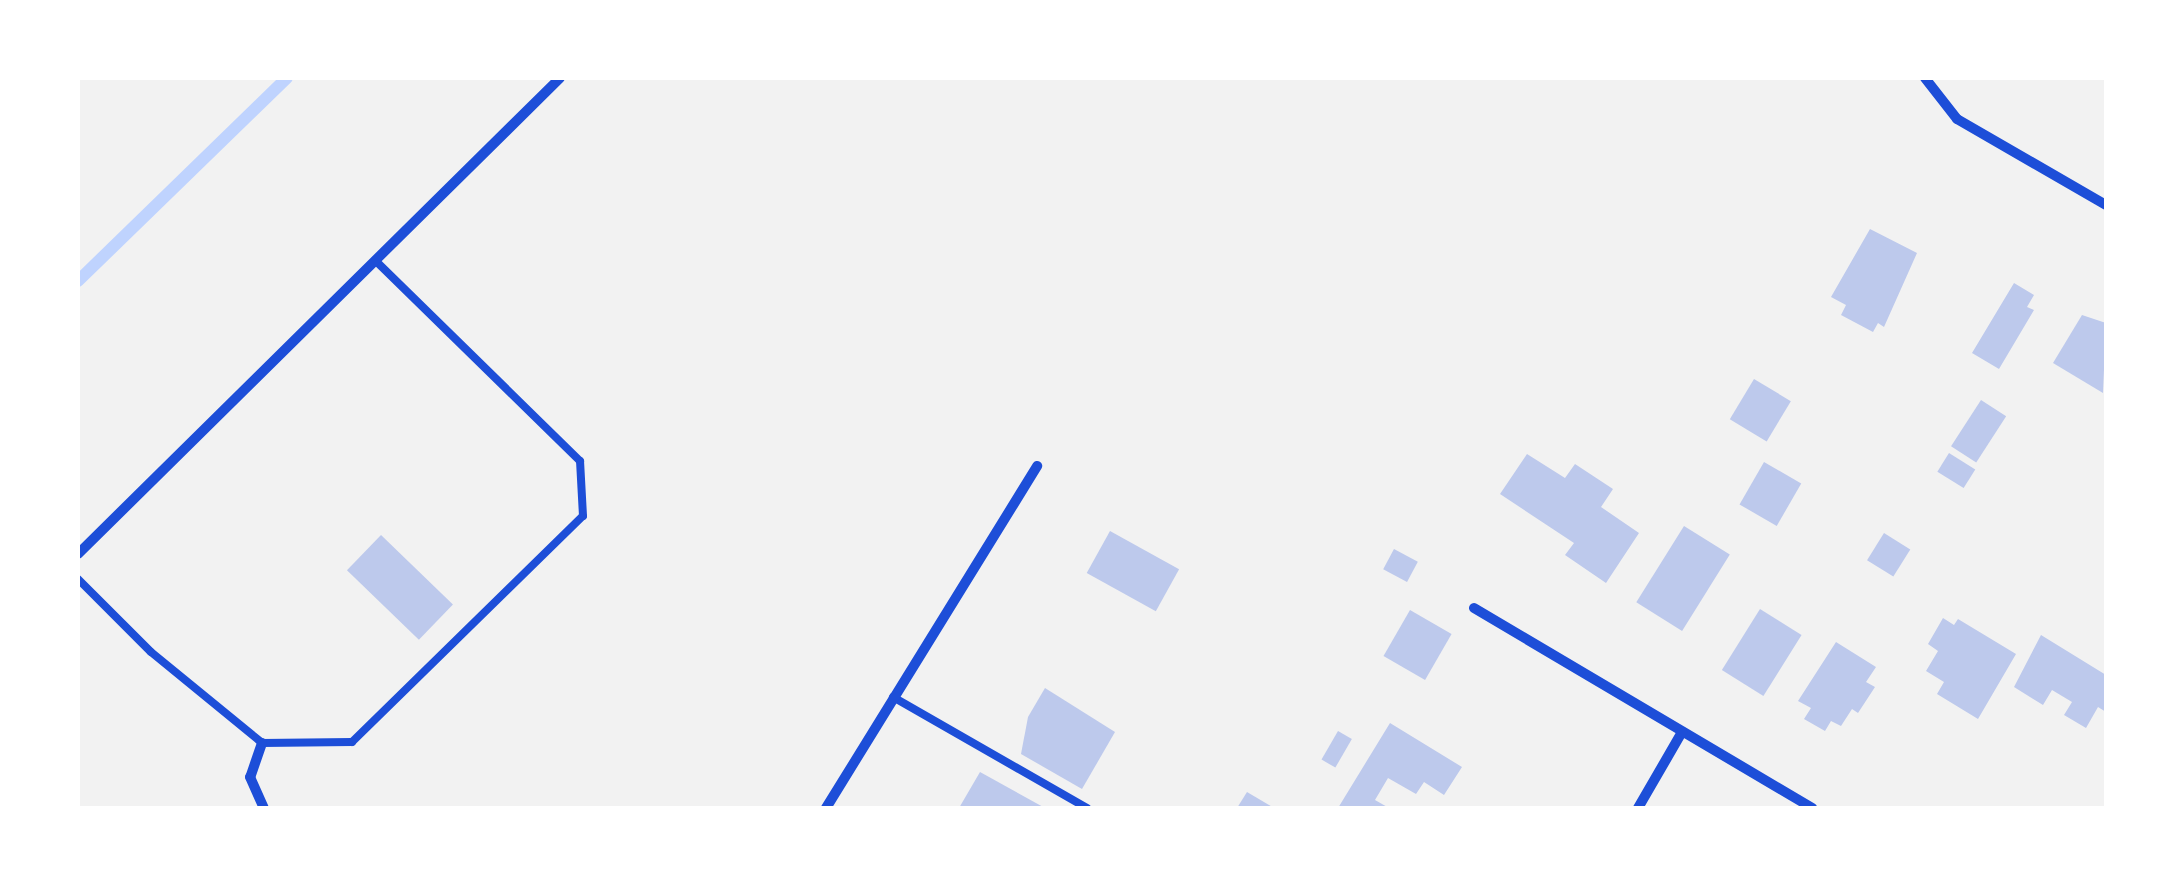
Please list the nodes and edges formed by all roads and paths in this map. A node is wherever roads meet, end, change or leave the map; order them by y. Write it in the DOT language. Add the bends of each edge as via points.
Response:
graph roads {
  1 [pos="560,78"];
  2 [pos="1924,78"];
  3 [pos="2106,205"];
  4 [pos="375,260"];
  5 [pos="1037,466"];
  6 [pos="78,554"];
  7 [pos="78,579"];
  8 [pos="1474,608"];
  9 [pos="893,697"];
  10 [pos="1682,732"];
  11 [pos="262,743"];
  12 [pos="264,808"];
  13 [pos="826,808"];
  14 [pos="1087,808"];
  15 [pos="1638,808"];
  16 [pos="1812,808"];
  1 -- 4 [label="street"];
  2 -- 3 [label="street" via="1957,119"];
  4 -- 6 [label="street"];
  4 -- 11 [label="lane" via="580,461 583,516 352,742"];
  5 -- 9 [label="street"];
  7 -- 11 [label="lane" via="151,652"];
  8 -- 10 [label="street"];
  9 -- 13 [label="street"];
  9 -- 14 [label="lane"];
  10 -- 15 [label="street"];
  10 -- 16 [label="street"];
  11 -- 12 [label="street" via="250,777"];
}
